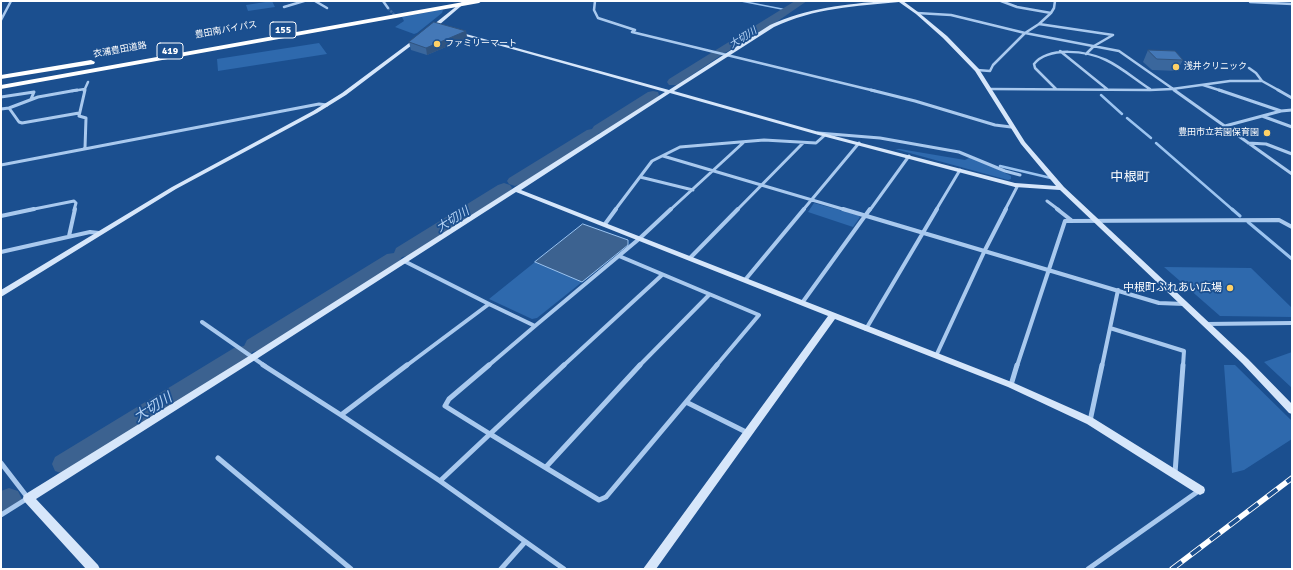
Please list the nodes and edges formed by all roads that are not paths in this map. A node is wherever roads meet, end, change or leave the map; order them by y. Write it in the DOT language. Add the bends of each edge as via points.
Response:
graph roads {
  1 [pos="11,1"];
  2 [pos="304,1"];
  3 [pos="315,1"];
  4 [pos="383,1"];
  5 [pos="479,1"];
  6 [pos="595,1"];
  7 [pos="901,1"];
  8 [pos="1001,1"];
  9 [pos="1055,1"];
  10 [pos="1250,2"];
  11 [pos="459,3"];
  12 [pos="1292,4"];
  13 [pos="284,7"];
  14 [pos="327,8"];
  15 [pos="388,8"];
  16 [pos="918,13"];
  17 [pos="1051,13"];
  18 [pos="1,20"];
  19 [pos="1039,24"];
  20 [pos="435,26"];
  21 [pos="265,33"];
  22 [pos="1025,33"];
  23 [pos="243,42"];
  24 [pos="1094,46"];
  25 [pos="1060,50"];
  26 [pos="1086,54"];
  27 [pos="725,55"];
  28 [pos="128,56"];
  29 [pos="105,60"];
  30 [pos="76,68"];
  31 [pos="1249,68"];
  32 [pos="977,70"];
  33 [pos="1,79"];
  34 [pos="1262,81"];
  35 [pos="88,82"];
  36 [pos="1202,85"];
  37 [pos="1,87"];
  38 [pos="85,89"];
  39 [pos="989,89"];
  40 [pos="1056,89"];
  41 [pos="1172,89"];
  42 [pos="1107,90"];
  43 [pos="1150,90"];
  44 [pos="669,92"];
  45 [pos="1,97"];
  46 [pos="1292,98"];
  47 [pos="31,99"];
  48 [pos="327,104"];
  49 [pos="9,108"];
  50 [pos="1,109"];
  51 [pos="1292,110"];
  52 [pos="1281,111"];
  53 [pos="79,113"];
  54 [pos="1261,116"];
  55 [pos="1011,126"];
  56 [pos="1226,126"];
  57 [pos="1292,127"];
  58 [pos="817,133"];
  59 [pos="825,135"];
  60 [pos="744,142"];
  61 [pos="802,143"];
  62 [pos="859,143"];
  63 [pos="1248,143"];
  64 [pos="85,148"];
  65 [pos="1292,154"];
  66 [pos="663,156"];
  67 [pos="909,156"];
  68 [pos="1,165"];
  69 [pos="960,170"];
  70 [pos="713,171"];
  71 [pos="1292,174"];
  72 [pos="1020,175"];
  73 [pos="640,177"];
  74 [pos="762,185"];
  75 [pos="1015,185"];
  76 [pos="1062,188"];
  77 [pos="516,190"];
  78 [pos="693,190"];
  79 [pos="812,200"];
  80 [pos="1047,201"];
  81 [pos="866,215"];
  82 [pos="1,216"];
  83 [pos="1071,220"];
  84 [pos="1095,221"];
  85 [pos="605,224"];
  86 [pos="1292,226"];
  87 [pos="925,232"];
  88 [pos="99,233"];
  89 [pos="69,236"];
  90 [pos="639,239"];
  91 [pos="985,250"];
  92 [pos="1,252"];
  93 [pos="619,256"];
  94 [pos="690,258"];
  95 [pos="404,261"];
  96 [pos="1048,269"];
  97 [pos="662,275"];
  98 [pos="745,280"];
  99 [pos="1118,290"];
  100 [pos="1,294"];
  101 [pos="709,295"];
  102 [pos="802,303"];
  103 [pos="489,304"];
  104 [pos="1184,304"];
  105 [pos="833,316"];
  106 [pos="202,322"];
  107 [pos="1292,323"];
  108 [pos="1206,324"];
  109 [pos="535,326"];
  110 [pos="1110,328"];
  111 [pos="866,329"];
  112 [pos="936,356"];
  113 [pos="252,358"];
  114 [pos="1011,385"];
  115 [pos="686,402"];
  116 [pos="1292,410"];
  117 [pos="341,415"];
  118 [pos="1090,421"];
  119 [pos="748,433"];
  120 [pos="490,434"];
  121 [pos="218,458"];
  122 [pos="1,463"];
  123 [pos="546,467"];
  124 [pos="1175,474"];
  125 [pos="440,481"];
  126 [pos="1200,490"];
  127 [pos="28,498"];
  128 [pos="1,515"];
  129 [pos="524,542"];
  130 [pos="94,569"];
  131 [pos="351,569"];
  132 [pos="501,569"];
  133 [pos="564,569"];
  134 [pos="649,569"];
  135 [pos="1088,569"];
  1 -- 18 [label="street"];
  2 -- 13 [label="street"];
  3 -- 14 [label="street"];
  4 -- 15 [label="street"];
  5 -- 11 [label="highway, 豊田南バイパス / 155"];
  6 -- 27 [label="street" via="593,8 598,18 634,30 632,32"];
  7 -- 16 [label="street"];
  7 -- 27 [label="street" via="808,12 782,20"];
  8 -- 17 [label="street" via="1017,7"];
  9 -- 17 [label="street"];
  10 -- 12 [label="street"];
  11 -- 20 [label="street"];
  11 -- 21 [label="highway, 豊田南バイパス / 155"];
  11 -- 23 [label="highway, 豊田南バイパス / 155"];
  16 -- 22 [label="street" via="951,15"];
  16 -- 32 [label="street"];
  17 -- 19 [label="street"];
  19 -- 22 [label="street"];
  19 -- 24 [label="street" via="1113,35"];
  20 -- 44 [label="street"];
  20 -- 48 [label="street" via="361,83"];
  21 -- 28 [label="highway, 豊田南バイパス / 155"];
  21 -- 30 [label="highway, 衣浦豊田道路 / 419"];
  22 -- 24 [label="street"];
  22 -- 32 [label="street" via="990,71"];
  23 -- 30 [label="highway, 衣浦豊田道路 / 419"];
  23 -- 37 [label="highway, 豊田南バイパス / 155"];
  24 -- 26 [label="street"];
  24 -- 41 [label="street" via="1119,52"];
  25 -- 26 [label="street"];
  25 -- 40 [label="street" via="1038,59 1034,64"];
  25 -- 42 [label="street"];
  26 -- 43 [label="street" via="1106,60"];
  27 -- 44 [label="street"];
  27 -- 55 [label="street" via="915,101 995,125"];
  29 -- 33 [label="highway"];
  30 -- 33 [label="highway, 衣浦豊田道路 / 419"];
  31 -- 34 [label="street"];
  32 -- 39 [label="street"];
  34 -- 36 [label="street" via="1230,81"];
  34 -- 46 [label="street"];
  35 -- 38 [label="street"];
  36 -- 41 [label="street"];
  36 -- 52 [label="street"];
  38 -- 47 [label="street"];
  38 -- 53 [label="street"];
  39 -- 40 [label="street"];
  39 -- 55 [label="street"];
  40 -- 42 [label="street"];
  41 -- 43 [label="street"];
  41 -- 56 [label="street"];
  42 -- 43 [label="street"];
  44 -- 58 [label="street"];
  44 -- 77 [label="street"];
  45 -- 47 [label="street" via="34,92"];
  47 -- 49 [label="street"];
  48 -- 64 [label="street"];
  48 -- 88 [label="street" via="174,188"];
  49 -- 50 [label="street"];
  49 -- 53 [label="street" via="22,123"];
  51 -- 52 [label="street"];
  52 -- 54 [label="street"];
  53 -- 64 [label="street" via="79,116 86,118"];
  54 -- 56 [label="street"];
  54 -- 57 [label="street"];
  55 -- 76 [label="street"];
  56 -- 63 [label="street"];
  58 -- 59 [label="street"];
  58 -- 72 [label="street" via="880,138 959,152 1008,173"];
  59 -- 61 [label="street" via="816,143"];
  59 -- 62 [label="street"];
  60 -- 61 [label="street" via="764,140"];
  60 -- 66 [label="street" via="680,147"];
  60 -- 70 [label="street"];
  61 -- 74 [label="street"];
  62 -- 67 [label="street"];
  62 -- 79 [label="street"];
  63 -- 65 [label="street" via="1266,144"];
  63 -- 71 [label="street"];
  64 -- 68 [label="street"];
  66 -- 70 [label="street"];
  66 -- 73 [label="street" via="652,161"];
  67 -- 69 [label="street"];
  67 -- 81 [label="street"];
  69 -- 75 [label="street"];
  69 -- 87 [label="street"];
  70 -- 74 [label="street"];
  70 -- 78 [label="street"];
  73 -- 78 [label="street"];
  73 -- 85 [label="street"];
  74 -- 79 [label="street"];
  74 -- 94 [label="street"];
  75 -- 76 [label="street"];
  75 -- 91 [label="street" via="1017,187"];
  76 -- 84 [label="street"];
  77 -- 85 [label="street"];
  77 -- 95 [label="street"];
  78 -- 90 [label="street"];
  79 -- 81 [label="street"];
  79 -- 98 [label="street"];
  80 -- 83 [label="street"];
  81 -- 87 [label="street"];
  81 -- 102 [label="street"];
  82 -- 89 [label="street" via="74,201 76,203"];
  83 -- 84 [label="street"];
  83 -- 96 [label="street" via="1066,221"];
  84 -- 86 [label="street" via="1279,220"];
  84 -- 104 [label="street"];
  85 -- 90 [label="street"];
  87 -- 91 [label="street"];
  87 -- 111 [label="street"];
  88 -- 89 [label="street"];
  88 -- 100 [label="street"];
  89 -- 92 [label="street"];
  90 -- 93 [label="street"];
  90 -- 94 [label="street"];
  91 -- 96 [label="street"];
  91 -- 112 [label="street"];
  93 -- 97 [label="street"];
  93 -- 109 [label="street"];
  94 -- 98 [label="street"];
  95 -- 103 [label="street"];
  95 -- 113 [label="street"];
  96 -- 99 [label="street"];
  96 -- 114 [label="street"];
  97 -- 101 [label="street"];
  97 -- 120 [label="street"];
  98 -- 102 [label="street"];
  99 -- 104 [label="street" via="1159,303"];
  99 -- 110 [label="street"];
  101 -- 115 [label="street" via="759,315"];
  101 -- 123 [label="street" via="631,374"];
  102 -- 105 [label="street"];
  103 -- 109 [label="street"];
  103 -- 117 [label="street"];
  104 -- 108 [label="street"];
  105 -- 111 [label="street"];
  105 -- 119 [label="street"];
  106 -- 113 [label="street"];
  107 -- 108 [label="street"];
  108 -- 116 [label="street"];
  109 -- 120 [label="street" via="449,399 445,406"];
  110 -- 118 [label="street"];
  110 -- 124 [label="street" via="1184,351"];
  111 -- 112 [label="street"];
  112 -- 114 [label="street"];
  113 -- 117 [label="street"];
  113 -- 127 [label="street"];
  114 -- 118 [label="street"];
  115 -- 119 [label="street"];
  115 -- 123 [label="street" via="606,497 599,500"];
  117 -- 125 [label="street"];
  118 -- 124 [label="street"];
  119 -- 134 [label="street"];
  120 -- 123 [label="street"];
  120 -- 125 [label="street"];
  121 -- 131 [label="street"];
  122 -- 127 [label="street"];
  124 -- 126 [label="street"];
  125 -- 129 [label="street"];
  126 -- 135 [label="street"];
  127 -- 128 [label="street"];
  127 -- 130 [label="street"];
  129 -- 132 [label="street"];
  129 -- 133 [label="street"];
}
